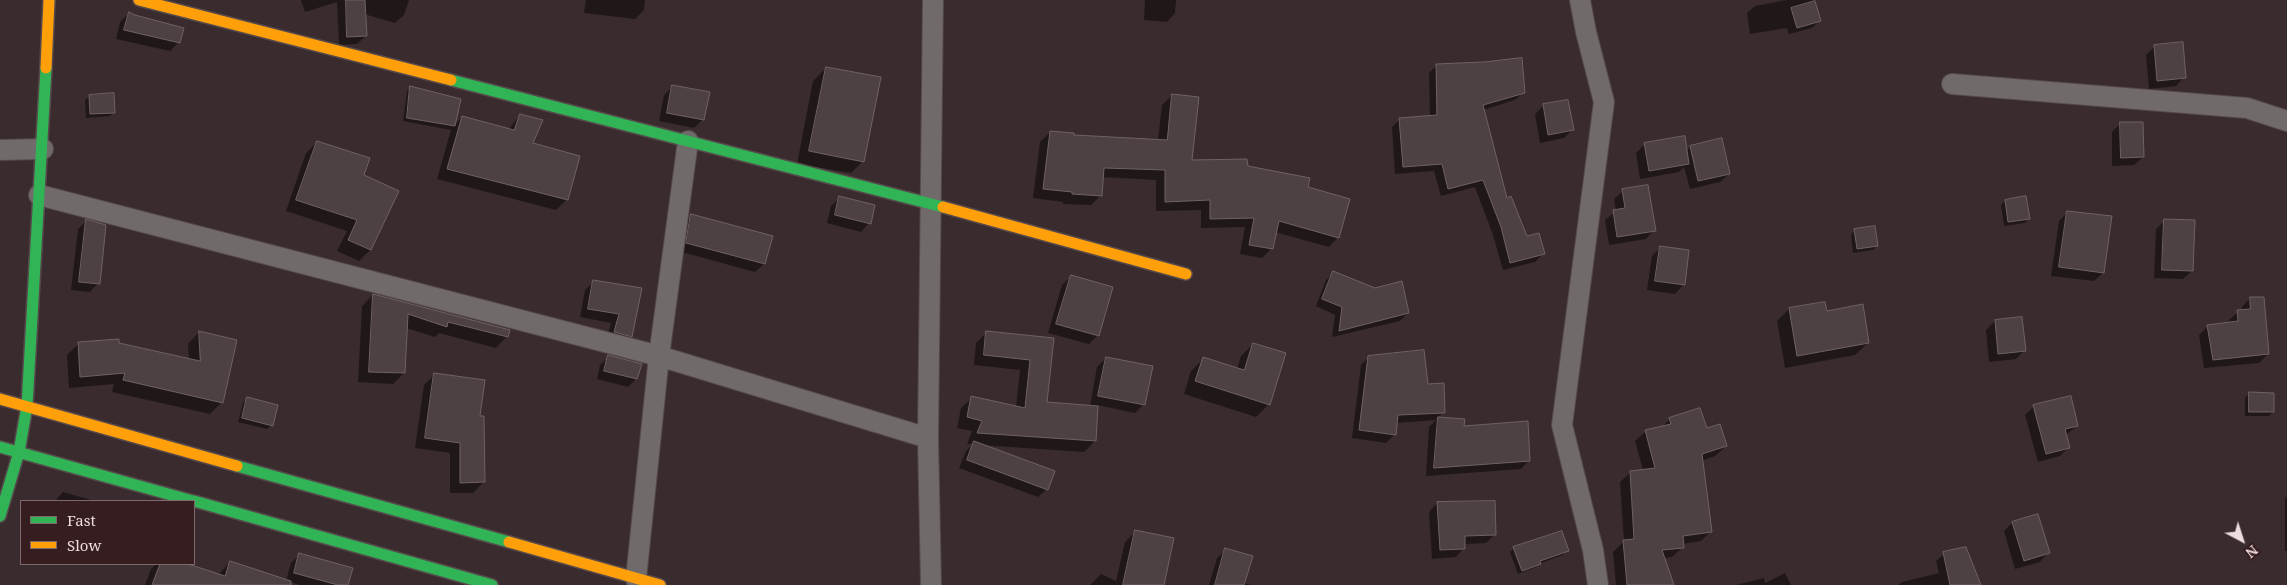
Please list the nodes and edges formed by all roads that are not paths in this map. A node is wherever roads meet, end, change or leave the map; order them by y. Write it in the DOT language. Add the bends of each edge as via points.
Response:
graph roads {
  1 [pos="49,0"];
  2 [pos="139,0"];
  3 [pos="932,0"];
  4 [pos="1580,0"];
  5 [pos="1952,84"];
  6 [pos="2287,120"];
  7 [pos="688,141"];
  8 [pos="43,149"];
  9 [pos="0,150"];
  10 [pos="39,195"];
  11 [pos="930,204"];
  12 [pos="1186,274"];
  13 [pos="659,356"];
  14 [pos="0,399"];
  15 [pos="27,406"];
  16 [pos="928,438"];
  17 [pos="0,447"];
  18 [pos="19,452"];
  19 [pos="189,500"];
  20 [pos="195,502"];
  21 [pos="0,516"];
  22 [pos="636,579"];
  23 [pos="492,585"];
  24 [pos="660,585"];
  25 [pos="931,585"];
  26 [pos="1598,585"];
  1 -- 8 [label="street"];
  2 -- 7 [label="street"];
  3 -- 11 [label="street"];
  4 -- 26 [label="street" via="1604,102 1562,425 1593,550"];
  5 -- 6 [label="street" via="2246,108"];
  7 -- 11 [label="street"];
  7 -- 13 [label="street"];
  8 -- 9 [label="street"];
  8 -- 10 [label="street"];
  10 -- 13 [label="street"];
  10 -- 15 [label="street"];
  11 -- 12 [label="street"];
  11 -- 16 [label="street"];
  13 -- 16 [label="street"];
  13 -- 22 [label="street"];
  14 -- 15 [label="street"];
  15 -- 18 [label="street"];
  15 -- 22 [label="street"];
  16 -- 25 [label="street"];
  17 -- 18 [label="street"];
  18 -- 19 [label="street"];
  18 -- 21 [label="street"];
  20 -- 23 [label="street"];
  22 -- 24 [label="street"];
}
